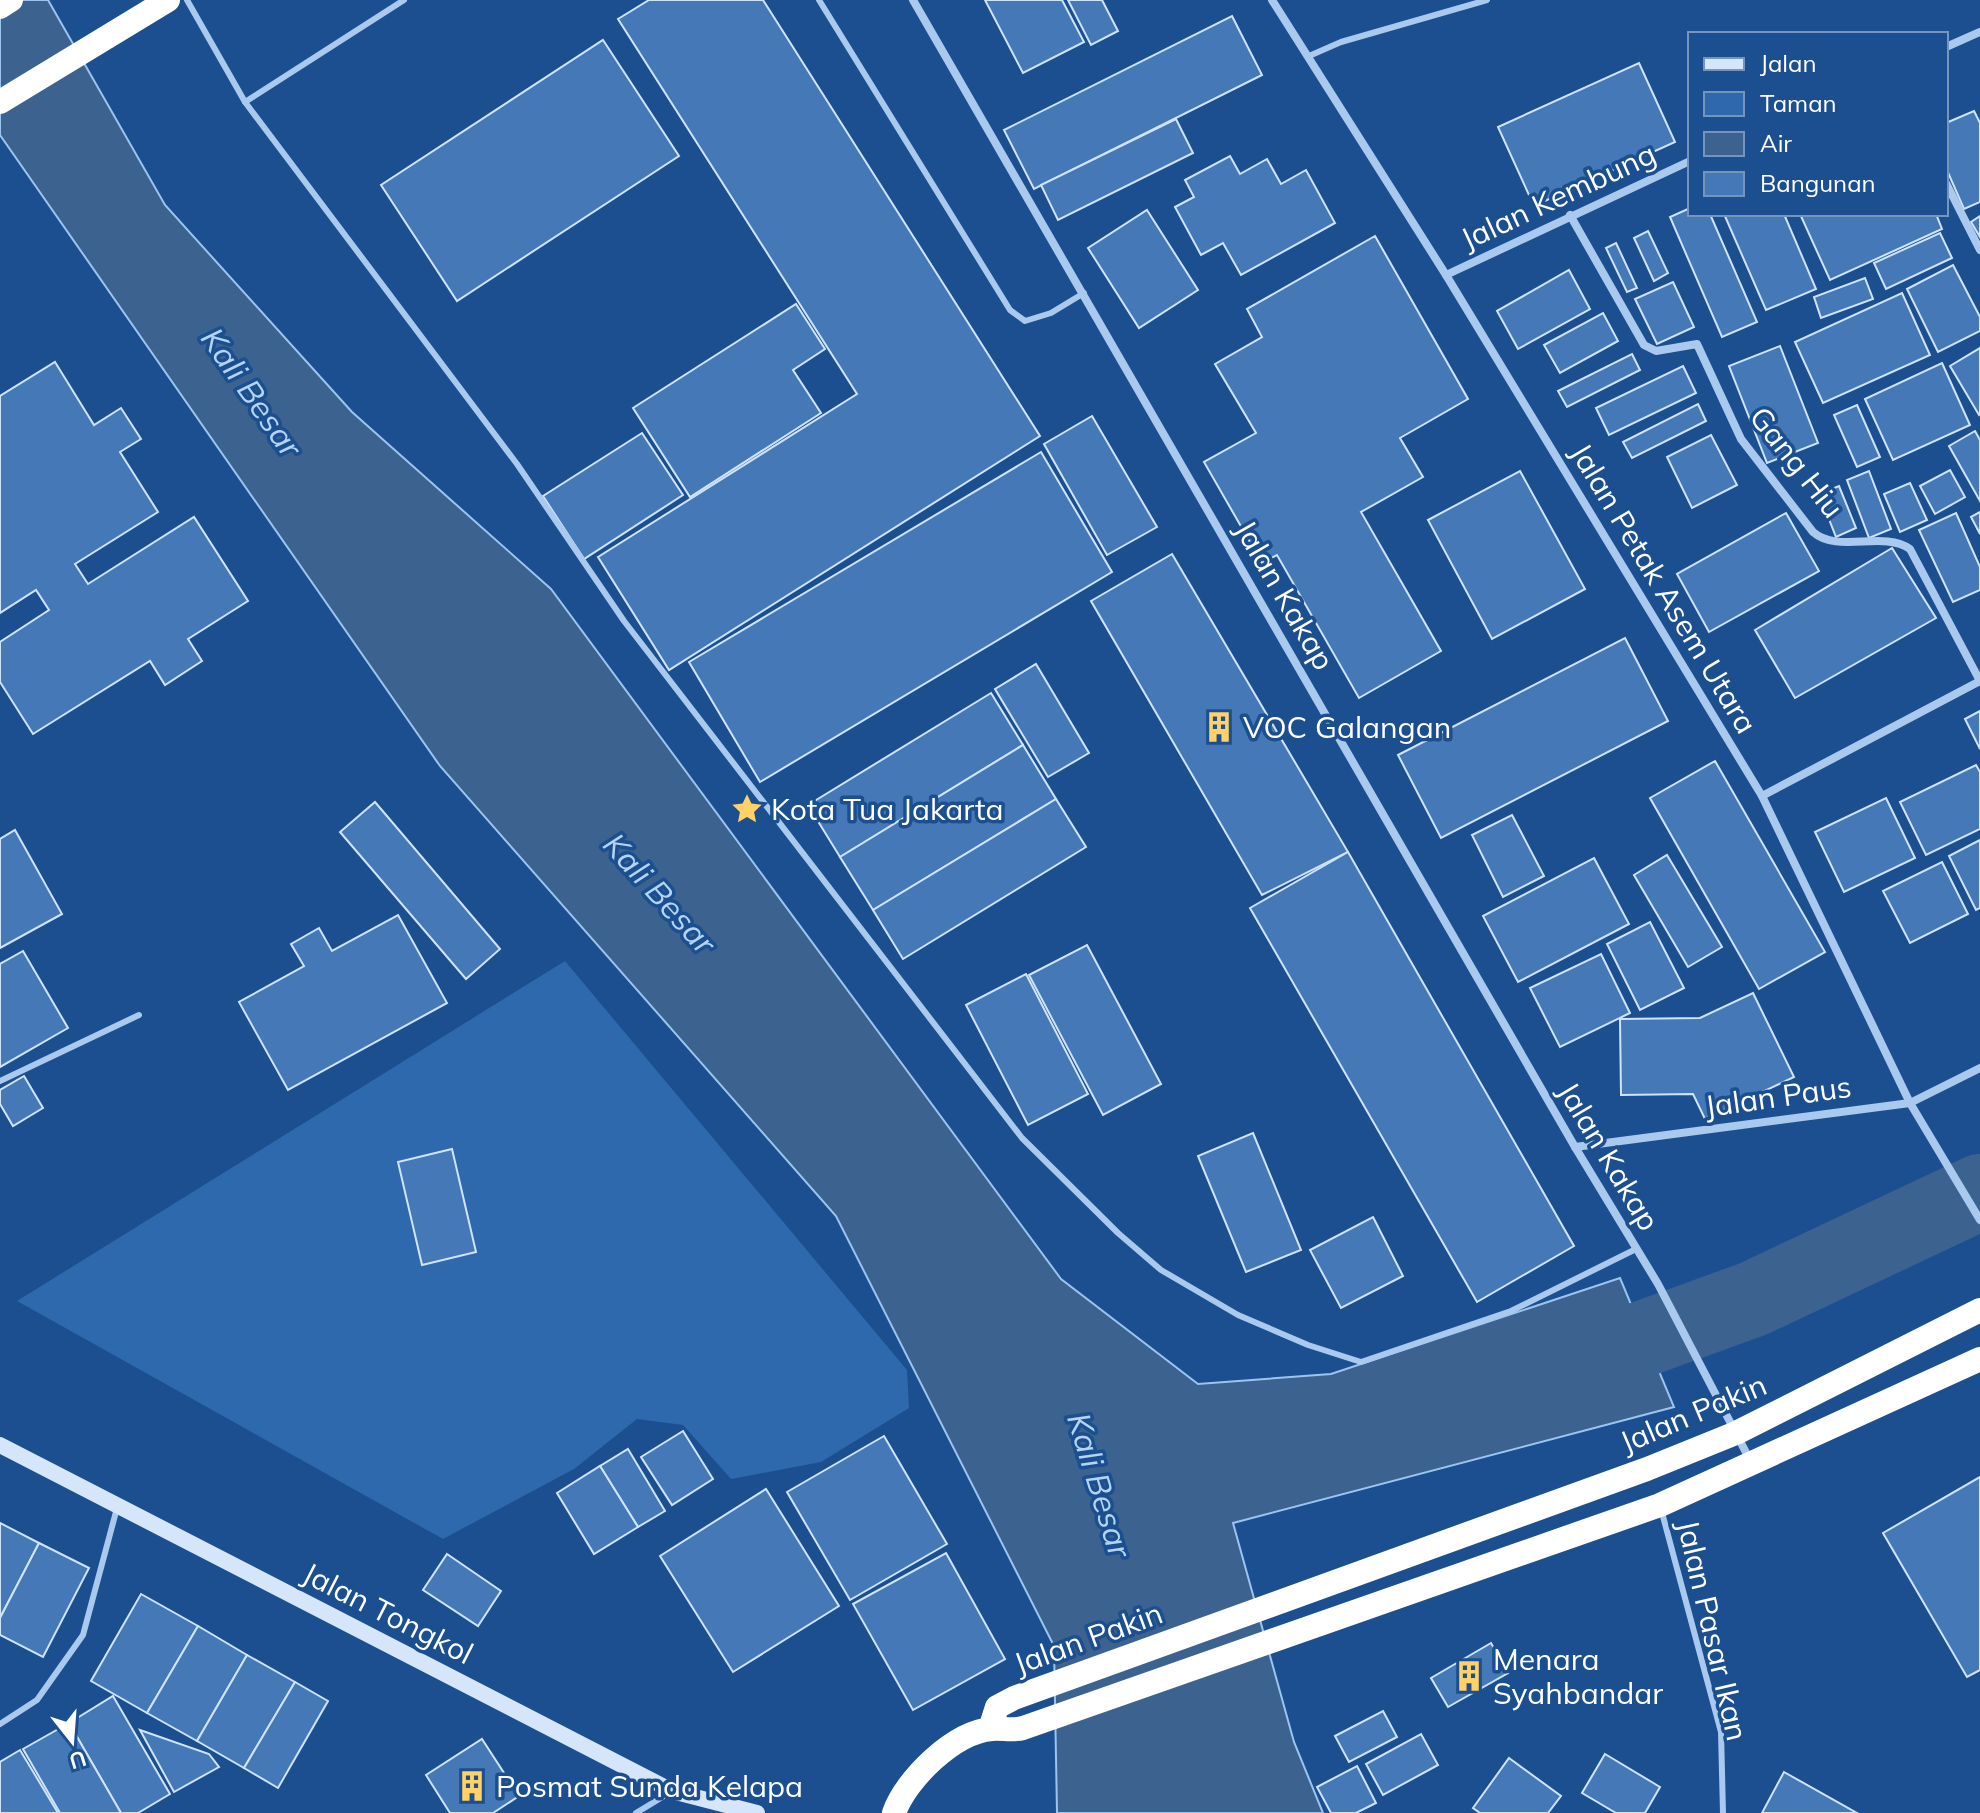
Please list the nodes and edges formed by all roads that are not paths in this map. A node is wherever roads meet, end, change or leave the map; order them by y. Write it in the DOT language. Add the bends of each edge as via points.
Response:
graph roads {
  1 [pos="11,0"];
  2 [pos="168,0"];
  3 [pos="187,0"];
  4 [pos="404,0"];
  5 [pos="819,0"];
  6 [pos="913,0"];
  7 [pos="1272,0"];
  8 [pos="1487,0"];
  9 [pos="0,7"];
  10 [pos="1980,32"];
  11 [pos="1948,46"];
  12 [pos="1309,56"];
  13 [pos="0,102"];
  14 [pos="245,102"];
  15 [pos="1688,162"];
  16 [pos="1948,187"];
  17 [pos="1570,215"];
  18 [pos="1980,250"];
  19 [pos="1446,275"];
  20 [pos="1084,293"];
  21 [pos="1980,681"];
  22 [pos="1762,796"];
  23 [pos="139,1015"];
  24 [pos="1980,1068"];
  25 [pos="0,1081"];
  26 [pos="1910,1103"];
  27 [pos="1575,1147"];
  28 [pos="1980,1220"];
  29 [pos="1636,1249"];
  30 [pos="1980,1310"];
  31 [pos="1980,1359"];
  32 [pos="1731,1424"];
  33 [pos="0,1445"];
  34 [pos="1754,1466"];
  35 [pos="1660,1505"];
  36 [pos="117,1508"];
  37 [pos="0,1724"];
  38 [pos="990,1729"];
  39 [pos="672,1791"];
  40 [pos="636,1813"];
  41 [pos="757,1813"];
  42 [pos="894,1813"];
  43 [pos="1723,1813"];
  1 -- 9 [label="highway"];
  2 -- 13 [label="highway"];
  3 -- 14 [label="lane"];
  4 -- 14 [label="lane"];
  5 -- 20 [label="lane" via="1010,310 1025,321 1039,318"];
  6 -- 20 [label="street, Jalan Kakap"];
  7 -- 12 [label="street, Jalan Petak Asem Utara"];
  8 -- 12 [label="lane"];
  10 -- 11 [label="street"];
  12 -- 19 [label="street, Jalan Petak Asem Utara"];
  14 -- 29 [label="lane" via="517,464 624,621 1022,1138 1161,1270 1273,1332 1361,1362 1511,1311"];
  15 -- 17 [label="street, Jalan Kembung"];
  16 -- 18 [label="street"];
  17 -- 19 [label="street, Jalan Kembung"];
  17 -- 21 [label="street, Gang Hiu" via="1644,345 1656,351 1697,344 1741,439 1813,532 1827,539 1894,543 1910,549"];
  19 -- 22 [label="street, Jalan Petak Asem Utara"];
  20 -- 27 [label="street, Jalan Kakap"];
  21 -- 22 [label="street, Gang Hiu"];
  22 -- 26 [label="street, Jalan Petak Asem Utara"];
  23 -- 25 [label="lane"];
  24 -- 26 [label="street, Jalan Paus"];
  26 -- 27 [label="street, Jalan Paus"];
  26 -- 28 [label="street, Jalan Petak Asem Utara"];
  27 -- 29 [label="street, Jalan Kakap"];
  29 -- 32 [label="street, Jalan Kakap"];
  30 -- 32 [label="highway, Jalan Pakin"];
  31 -- 34 [label="highway, Jalan Pakin"];
  32 -- 34 [label="street, Jalan Kakap"];
  32 -- 38 [label="highway, Jalan Pakin" via="1261,1611 1014,1698 997,1707"];
  33 -- 36 [label="street, Jalan Tongkol"];
  34 -- 35 [label="highway, Jalan Pakin"];
  35 -- 38 [label="highway, Jalan Pakin" via="1023,1728"];
  35 -- 43 [label="lane, Jalan Pasar Ikan" via="1721,1732"];
  36 -- 37 [label="lane" via="83,1635 37,1700"];
  36 -- 39 [label="street, Jalan Tongkol"];
  38 -- 42 [label="highway" via="951,1744 922,1771"];
  39 -- 40 [label="lane"];
  39 -- 41 [label="street, Jalan Tongkol"];
}
